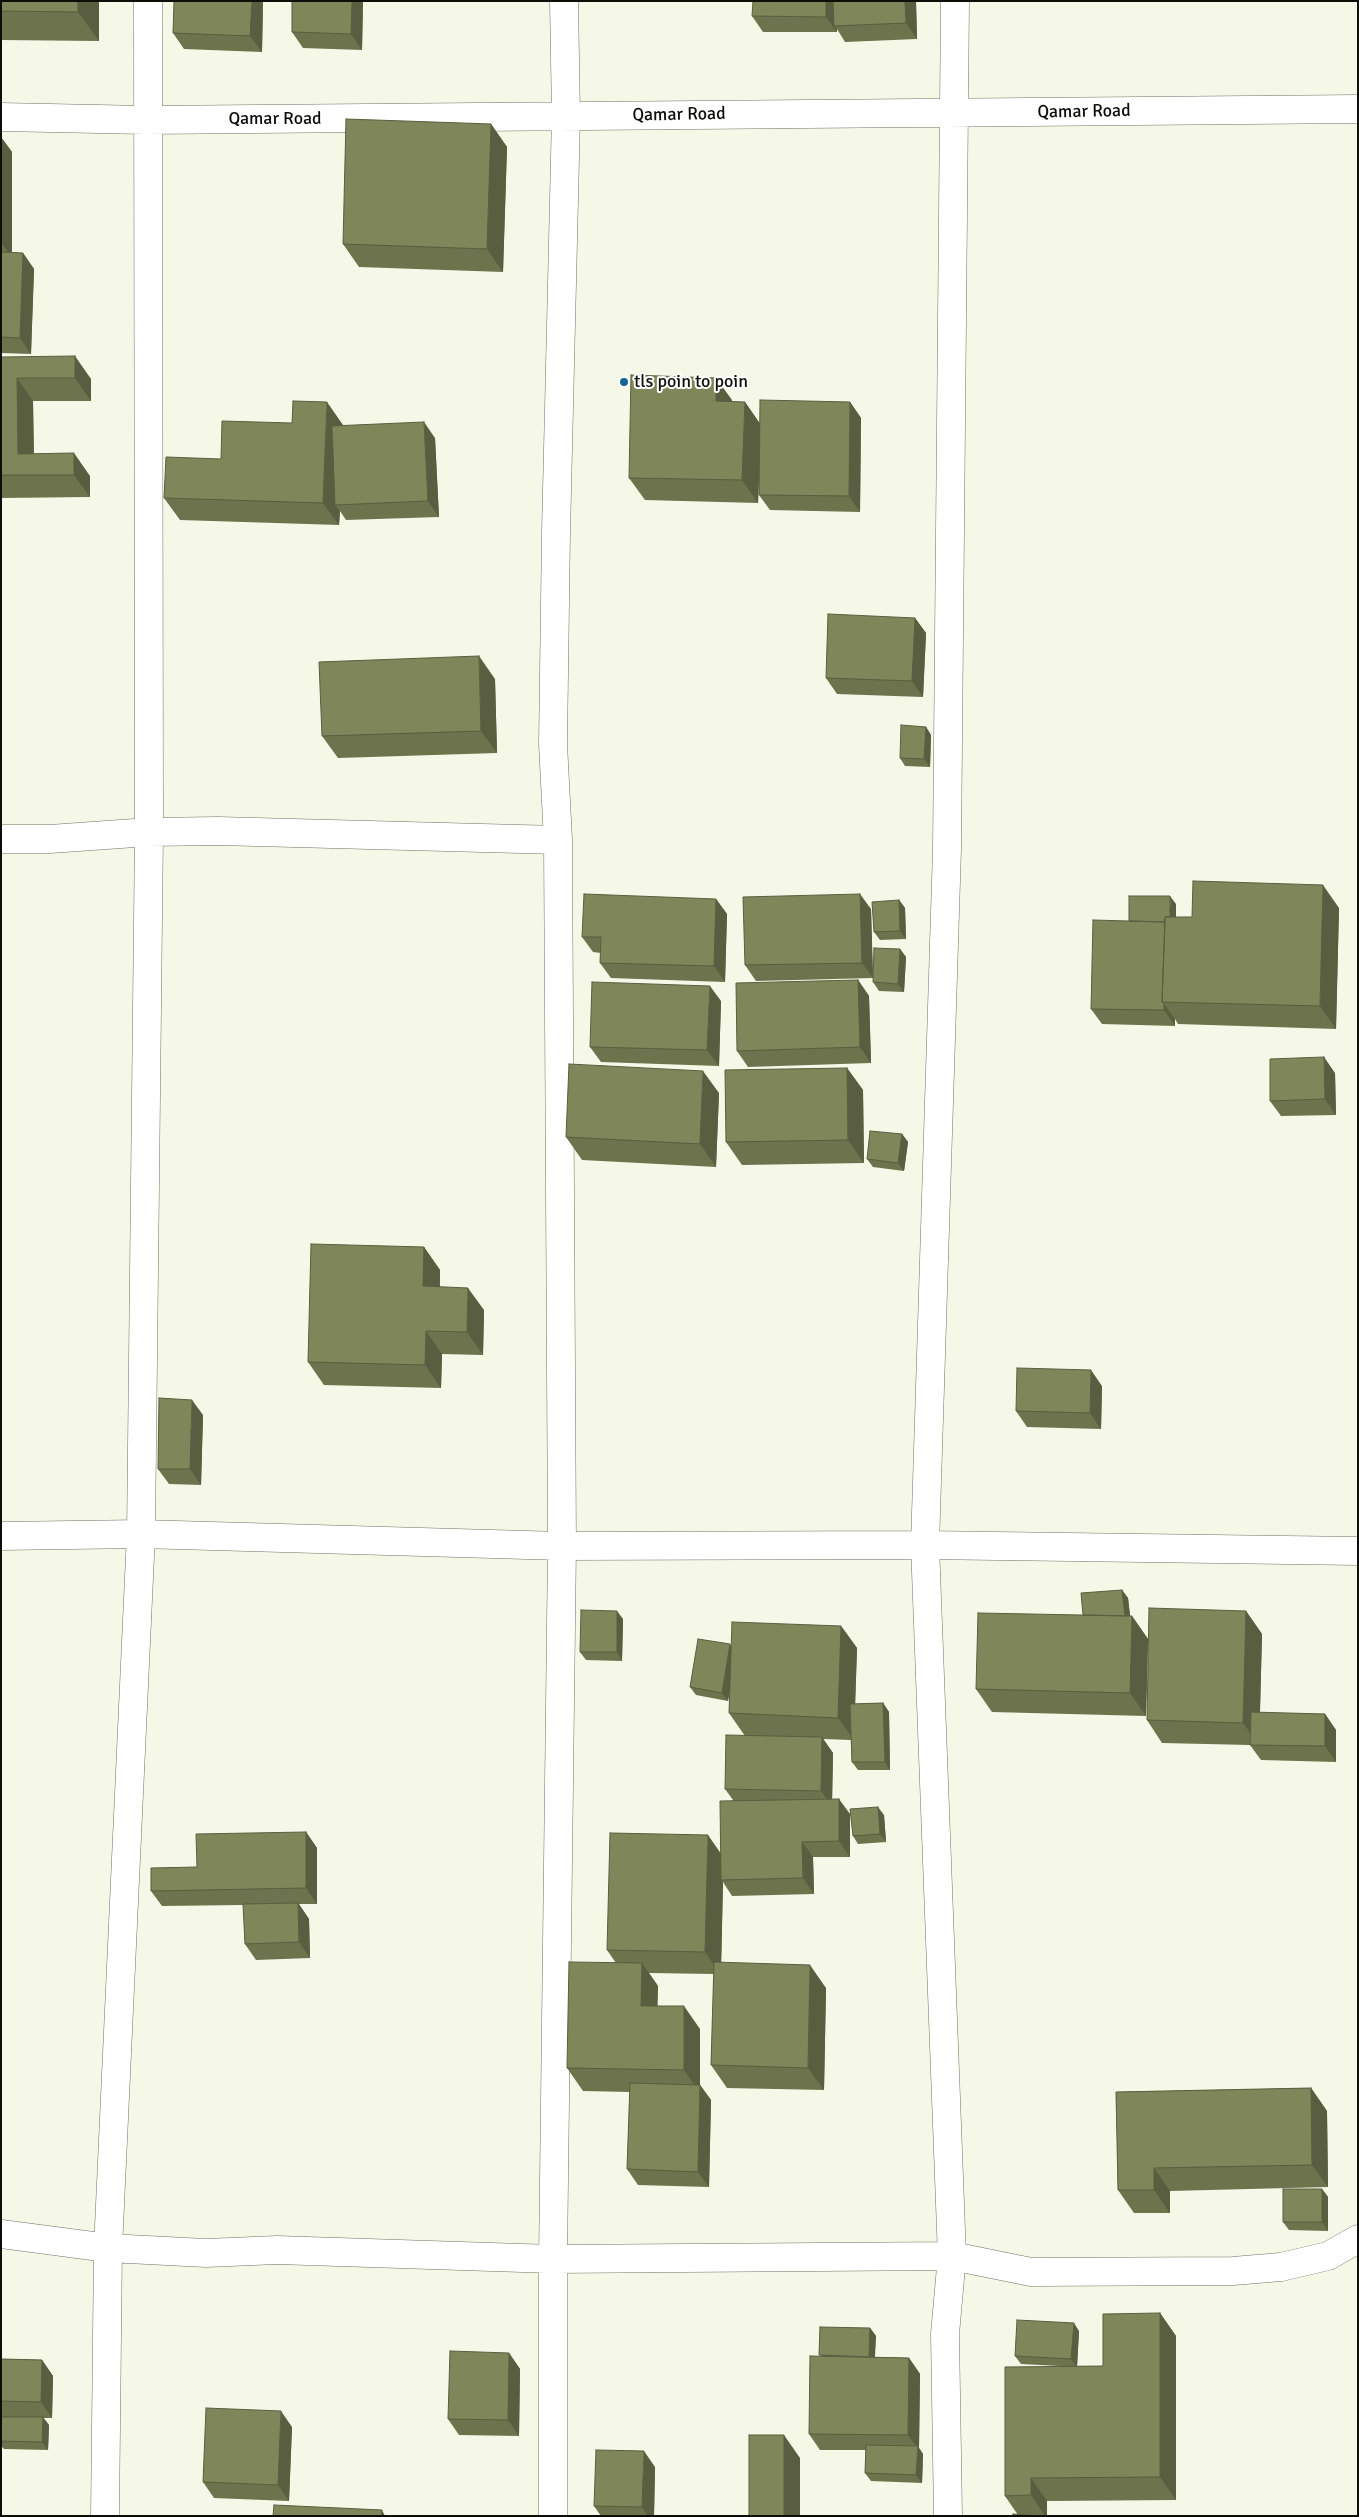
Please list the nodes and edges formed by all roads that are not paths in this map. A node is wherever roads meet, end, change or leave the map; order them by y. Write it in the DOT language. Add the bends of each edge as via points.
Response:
graph roads {
  1 [pos="148,1"];
  2 [pos="564,1"];
  3 [pos="955,1"];
  4 [pos="1358,109"];
  5 [pos="955,113"];
  6 [pos="566,116"];
  7 [pos="1,118"];
  8 [pos="146,120"];
  9 [pos="148,832"];
  10 [pos="1,839"];
  11 [pos="558,840"];
  12 [pos="140,1534"];
  13 [pos="1,1536"];
  14 [pos="562,1546"];
  15 [pos="925,1546"];
  16 [pos="1358,1551"];
  17 [pos="1,2234"];
  18 [pos="1358,2239"];
  19 [pos="108,2248"];
  20 [pos="952,2256"];
  21 [pos="553,2259"];
  22 [pos="105,2516"];
  23 [pos="553,2516"];
  24 [pos="948,2516"];
  1 -- 8 [label="street"];
  2 -- 6 [label="street"];
  3 -- 5 [label="street"];
  4 -- 5 [label="street, Qamar Road"];
  5 -- 6 [label="street, Qamar Road"];
  5 -- 15 [label="street" via="947,849"];
  6 -- 8 [label="street, Qamar Road"];
  6 -- 11 [label="street" via="556,533 554,715"];
  7 -- 8 [label="street, Qamar Road"];
  8 -- 9 [label="street"];
  9 -- 10 [label="street"];
  9 -- 11 [label="street"];
  9 -- 12 [label="street"];
  11 -- 14 [label="street"];
  12 -- 13 [label="street"];
  12 -- 14 [label="street"];
  12 -- 19 [label="street"];
  14 -- 15 [label="street"];
  14 -- 21 [label="street"];
  15 -- 16 [label="street"];
  15 -- 20 [label="street"];
  17 -- 19 [label="street"];
  18 -- 20 [label="street" via="1328,2256 1280,2267 1234,2271 1031,2272"];
  19 -- 21 [label="street" via="206,2253 277,2250 386,2252"];
  19 -- 22 [label="street"];
  20 -- 21 [label="street"];
  20 -- 24 [label="street" via="945,2334"];
  21 -- 23 [label="street"];
}
